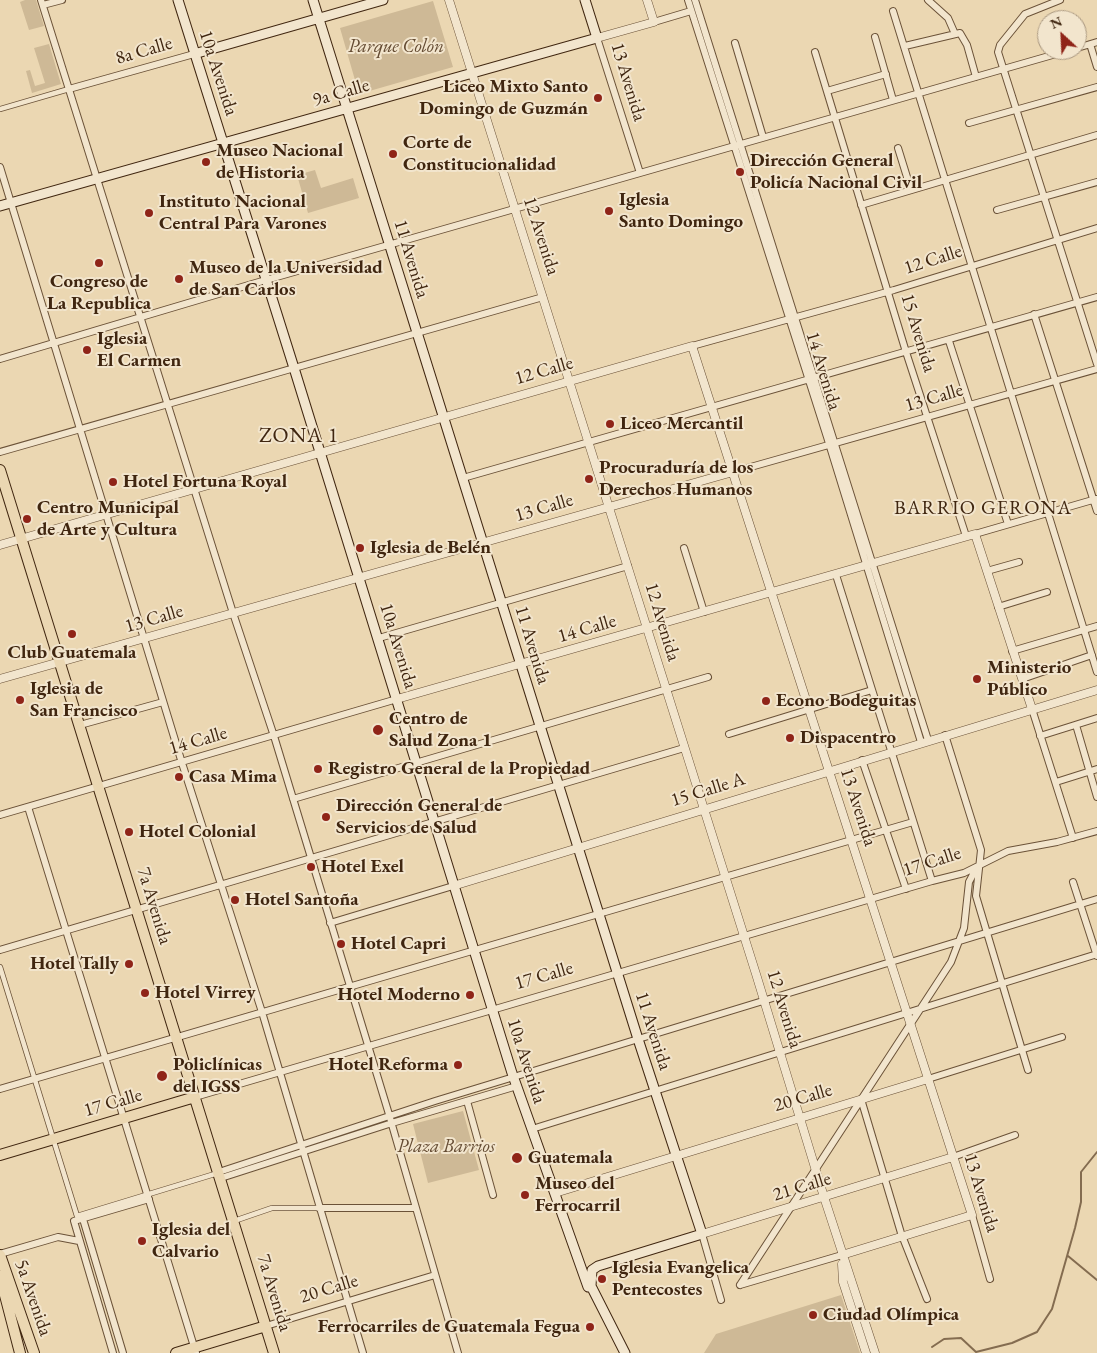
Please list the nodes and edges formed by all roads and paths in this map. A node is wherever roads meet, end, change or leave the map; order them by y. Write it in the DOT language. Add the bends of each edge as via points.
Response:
graph roads {
  1 [pos="62,0"];
  2 [pos="178,0"];
  3 [pos="313,0"];
  4 [pos="383,0"];
  5 [pos="449,0"];
  6 [pos="585,0"];
  7 [pos="647,0"];
  8 [pos="688,0"];
  9 [pos="695,0"];
  10 [pos="928,0"];
  11 [pos="1060,0"];
  12 [pos="42,3"];
  13 [pos="691,11"];
  14 [pos="893,11"];
  15 [pos="318,18"];
  16 [pos="654,22"];
  17 [pos="957,33"];
  18 [pos="875,37"];
  19 [pos="597,38"];
  20 [pos="735,43"];
  21 [pos="1094,43"];
  22 [pos="904,46"];
  23 [pos="815,52"];
  24 [pos="194,54"];
  25 [pos="1037,59"];
  26 [pos="1097,67"];
  27 [pos="1003,69"];
  28 [pos="472,73"];
  29 [pos="886,74"];
  30 [pos="976,77"];
  31 [pos="1097,87"];
  32 [pos="69,89"];
  33 [pos="827,91"];
  34 [pos="918,93"];
  35 [pos="893,100"];
  36 [pos="0,109"];
  37 [pos="347,109"];
  38 [pos="1016,109"];
  39 [pos="835,117"];
  40 [pos="969,123"];
  41 [pos="1097,135"];
  42 [pos="763,137"];
  43 [pos="223,143"];
  44 [pos="737,144"];
  45 [pos="898,148"];
  46 [pos="1031,155"];
  47 [pos="0,167"];
  48 [pos="640,173"];
  49 [pos="97,178"];
  50 [pos="944,180"];
  51 [pos="1097,182"];
  52 [pos="911,190"];
  53 [pos="1045,198"];
  54 [pos="11,202"];
  55 [pos="861,205"];
  56 [pos="0,206"];
  57 [pos="515,210"];
  58 [pos="997,210"];
  59 [pos="1097,228"];
  60 [pos="1058,238"];
  61 [pos="390,246"];
  62 [pos="970,266"];
  63 [pos="267,281"];
  64 [pos="888,292"];
  65 [pos="543,297"];
  66 [pos="1097,297"];
  67 [pos="1077,302"];
  68 [pos="1034,314"];
  69 [pos="140,317"];
  70 [pos="793,319"];
  71 [pos="990,330"];
  72 [pos="417,332"];
  73 [pos="949,341"];
  74 [pos="54,343"];
  75 [pos="692,346"];
  76 [pos="906,352"];
  77 [pos="0,359"];
  78 [pos="1097,364"];
  79 [pos="294,368"];
  80 [pos="1097,369"];
  81 [pos="812,380"];
  82 [pos="569,381"];
  83 [pos="1054,381"];
  84 [pos="1010,394"];
  85 [pos="168,404"];
  86 [pos="969,405"];
  87 [pos="712,408"];
  88 [pos="444,417"];
  89 [pos="927,417"];
  90 [pos="80,429"];
  91 [pos="589,443"];
  92 [pos="832,444"];
  93 [pos="0,452"];
  94 [pos="320,453"];
  95 [pos="0,470"];
  96 [pos="733,472"];
  97 [pos="463,478"];
  98 [pos="194,489"];
  99 [pos="1095,499"];
  100 [pos="608,506"];
  101 [pos="1097,511"];
  102 [pos="1047,513"];
  103 [pos="107,514"];
  104 [pos="1008,524"];
  105 [pos="975,534"];
  106 [pos="966,536"];
  107 [pos="22,539"];
  108 [pos="483,543"];
  109 [pos="0,545"];
  110 [pos="684,548"];
  111 [pos="1019,562"];
  112 [pos="870,564"];
  113 [pos="628,566"];
  114 [pos="987,571"];
  115 [pos="836,575"];
  116 [pos="359,578"];
  117 [pos="1047,592"];
  118 [pos="772,593"];
  119 [pos="502,603"];
  120 [pos="998,607"];
  121 [pos="704,612"];
  122 [pos="233,613"];
  123 [pos="1097,626"];
  124 [pos="647,629"];
  125 [pos="1084,630"];
  126 [pos="144,638"];
  127 [pos="379,638"];
  128 [pos="1012,651"];
  129 [pos="1092,656"];
  130 [pos="60,662"];
  131 [pos="521,665"];
  132 [pos="1097,672"];
  133 [pos="708,677"];
  134 [pos="0,679"];
  135 [pos="1022,679"];
  136 [pos="872,690"];
  137 [pos="1097,690"];
  138 [pos="666,691"];
  139 [pos="398,699"];
  140 [pos="163,702"];
  141 [pos="1032,709"];
  142 [pos="809,710"];
  143 [pos="1097,718"];
  144 [pos="80,725"];
  145 [pos="1076,725"];
  146 [pos="541,728"];
  147 [pos="729,734"];
  148 [pos="944,735"];
  149 [pos="274,736"];
  150 [pos="1040,736"];
  151 [pos="924,741"];
  152 [pos="684,748"];
  153 [pos="891,751"];
  154 [pos="862,760"];
  155 [pos="416,762"];
  156 [pos="182,763"];
  157 [pos="1097,769"];
  158 [pos="829,770"];
  159 [pos="1089,771"];
  160 [pos="1056,782"];
  161 [pos="559,785"];
  162 [pos="99,787"];
  163 [pos="1097,797"];
  164 [pos="293,799"];
  165 [pos="28,807"];
  166 [pos="704,808"];
  167 [pos="0,815"];
  168 [pos="913,822"];
  169 [pos="435,823"];
  170 [pos="886,830"];
  171 [pos="1097,830"];
  172 [pos="1073,838"];
  173 [pos="851,840"];
  174 [pos="578,847"];
  175 [pos="310,860"];
  176 [pos="978,865"];
  177 [pos="725,877"];
  178 [pos="932,881"];
  179 [pos="1073,882"];
  180 [pos="221,885"];
  181 [pos="453,886"];
  182 [pos="906,889"];
  183 [pos="870,899"];
  184 [pos="1097,899"];
  185 [pos="1080,904"];
  186 [pos="137,910"];
  187 [pos="599,914"];
  188 [pos="330,923"];
  189 [pos="66,931"];
  190 [pos="987,932"];
  191 [pos="744,937"];
  192 [pos="960,941"];
  193 [pos="0,950"];
  194 [pos="473,951"];
  195 [pos="1097,955"];
  196 [pos="891,962"];
  197 [pos="0,968"];
  198 [pos="618,973"];
  199 [pos="1002,982"];
  200 [pos="350,987"];
  201 [pos="764,1001"];
  202 [pos="922,1008"];
  203 [pos="492,1010"];
  204 [pos="262,1012"];
  205 [pos="907,1012"];
  206 [pos="911,1025"];
  207 [pos="177,1037"];
  208 [pos="1062,1037"];
  209 [pos="638,1039"];
  210 [pos="369,1046"];
  211 [pos="1021,1048"];
  212 [pos="780,1052"];
  213 [pos="105,1058"];
  214 [pos="1028,1070"];
  215 [pos="278,1073"];
  216 [pos="34,1079"];
  217 [pos="928,1079"];
  218 [pos="515,1082"];
  219 [pos="0,1089"];
  220 [pos="655,1090"];
  221 [pos="196,1097"];
  222 [pos="861,1099"];
  223 [pos="467,1101"];
  224 [pos="800,1117"];
  225 [pos="124,1118"];
  226 [pos="391,1120"];
  227 [pos="532,1129"];
  228 [pos="1015,1136"];
  229 [pos="53,1139"];
  230 [pos="301,1149"];
  231 [pos="676,1154"];
  232 [pos="0,1155"];
  233 [pos="954,1157"];
  234 [pos="816,1170"];
  235 [pos="220,1175"];
  236 [pos="884,1178"];
  237 [pos="555,1193"];
  238 [pos="493,1195"];
  239 [pos="148,1197"];
  240 [pos="824,1197"];
  241 [pos="790,1207"];
  242 [pos="319,1208"];
  243 [pos="414,1208"];
  244 [pos="972,1215"];
  245 [pos="78,1219"];
  246 [pos="234,1222"];
  247 [pos="702,1234"];
  248 [pos="902,1236"];
  249 [pos="79,1240"];
  250 [pos="574,1244"];
  251 [pos="842,1254"];
  252 [pos="0,1259"];
  253 [pos="598,1266"];
  254 [pos="435,1275"];
  255 [pos="0,1276"];
  256 [pos="990,1279"];
  257 [pos="927,1299"];
  258 [pos="721,1300"];
  259 [pos="347,1302"];
  260 [pos="266,1326"];
  261 [pos="196,1350"];
  262 [pos="20,1353"];
  263 [pos="34,1353"];
  264 [pos="113,1353"];
  265 [pos="123,1353"];
  266 [pos="176,1353"];
  267 [pos="274,1353"];
  268 [pos="363,1353"];
  269 [pos="458,1353"];
  270 [pos="620,1353"];
  271 [pos="624,1353"];
  272 [pos="866,1353"];
  273 [pos="875,1353"];
  1 -- 12 [label="street"];
  2 -- 24 [label="main road, 10a Avenida"];
  3 -- 15 [label="main road, 11 Avenida"];
  4 -- 15 [label="main road, 8a Calle"];
  5 -- 28 [label="street, 12 Avenida"];
  6 -- 19 [label="main road, 13 Avenida"];
  7 -- 16 [label="street"];
  8 -- 13 [label="street, 14 Avenida"];
  9 -- 44 [label="street"];
  10 -- 17 [label="street" via="948,18"];
  11 -- 27 [label="street" via="1025,14 998,52"];
  12 -- 32 [label="street"];
  13 -- 16 [label="street, 9a Calle"];
  13 -- 44 [label="street, 14 Avenida"];
  14 -- 22 [label="street"];
  15 -- 24 [label="main road, 8a Calle"];
  15 -- 37 [label="main road, 11 Avenida"];
  16 -- 19 [label="street, 9a Calle"];
  17 -- 22 [label="street"];
  17 -- 30 [label="street" via="967,45"];
  18 -- 29 [label="street"];
  19 -- 28 [label="main road, 9a Calle"];
  19 -- 48 [label="street, 13 Avenida"];
  20 -- 42 [label="street"];
  21 -- 26 [label="street"];
  22 -- 34 [label="street"];
  23 -- 33 [label="street, 15 Avenida"];
  24 -- 32 [label="street, 8a Calle"];
  24 -- 43 [label="main road, 10a Avenida"];
  25 -- 27 [label="street"];
  27 -- 30 [label="street"];
  27 -- 38 [label="street"];
  28 -- 37 [label="main road, 9a Calle"];
  28 -- 57 [label="street, 12 Avenida"];
  29 -- 33 [label="street"];
  29 -- 35 [label="street"];
  30 -- 34 [label="street"];
  31 -- 38 [label="street"];
  32 -- 36 [label="street, 8a Calle"];
  32 -- 49 [label="street"];
  33 -- 39 [label="street, 15 Avenida"];
  34 -- 35 [label="street"];
  34 -- 50 [label="street"];
  35 -- 39 [label="street"];
  37 -- 43 [label="main road, 9a Calle"];
  37 -- 61 [label="main road, 11 Avenida"];
  38 -- 40 [label="street"];
  38 -- 46 [label="street"];
  39 -- 42 [label="street"];
  39 -- 55 [label="street, 15 Avenida"];
  41 -- 46 [label="street"];
  42 -- 44 [label="street"];
  43 -- 49 [label="main road, 9a Calle"];
  43 -- 63 [label="main road, 10a Avenida"];
  44 -- 48 [label="street"];
  44 -- 70 [label="street, 14 Avenida"];
  45 -- 52 [label="street"];
  46 -- 50 [label="street"];
  46 -- 53 [label="street"];
  47 -- 54 [label="street"];
  48 -- 57 [label="street"];
  49 -- 54 [label="main road, 9a Calle"];
  49 -- 69 [label="street"];
  50 -- 52 [label="street"];
  50 -- 62 [label="street"];
  51 -- 53 [label="street"];
  52 -- 55 [label="street"];
  53 -- 58 [label="street"];
  53 -- 60 [label="street"];
  54 -- 56 [label="main road, 9a Calle"];
  54 -- 74 [label="street"];
  55 -- 64 [label="street, 15 Avenida"];
  57 -- 61 [label="street"];
  57 -- 65 [label="street, 12 Avenida"];
  59 -- 60 [label="street, 12 Calle"];
  60 -- 62 [label="street, 12 Calle"];
  60 -- 67 [label="street"];
  61 -- 63 [label="street"];
  61 -- 72 [label="main road, 11 Avenida"];
  62 -- 64 [label="street, 12 Calle"];
  62 -- 71 [label="street"];
  63 -- 69 [label="street"];
  63 -- 79 [label="main road, 10a Avenida"];
  64 -- 70 [label="street, 12 Calle"];
  64 -- 76 [label="street, 15 Avenida"];
  65 -- 72 [label="street"];
  65 -- 82 [label="street, 12 Avenida"];
  66 -- 67 [label="street"];
  67 -- 68 [label="street"];
  67 -- 78 [label="street"];
  68 -- 71 [label="street"];
  68 -- 83 [label="street"];
  69 -- 74 [label="street"];
  69 -- 85 [label="street"];
  70 -- 75 [label="street, 12 Calle"];
  70 -- 81 [label="street, 14 Avenida"];
  71 -- 73 [label="street"];
  71 -- 84 [label="street"];
  72 -- 79 [label="street"];
  72 -- 88 [label="main road, 11 Avenida"];
  73 -- 76 [label="street"];
  73 -- 86 [label="street"];
  74 -- 77 [label="street"];
  74 -- 90 [label="street"];
  75 -- 82 [label="street, 12 Calle"];
  75 -- 87 [label="street, 13 Avenida"];
  76 -- 81 [label="street"];
  76 -- 89 [label="street, 15 Avenida"];
  79 -- 85 [label="street"];
  79 -- 94 [label="main road, 10a Avenida"];
  80 -- 83 [label="street, 13 Calle"];
  81 -- 87 [label="street"];
  81 -- 92 [label="street, 14 Avenida"];
  82 -- 88 [label="street, 12 Calle"];
  82 -- 91 [label="street, 12 Avenida"];
  83 -- 84 [label="street, 13 Calle"];
  83 -- 99 [label="street"];
  84 -- 86 [label="street, 13 Calle"];
  84 -- 102 [label="street"];
  85 -- 90 [label="street"];
  85 -- 98 [label="street"];
  86 -- 89 [label="street, 13 Calle"];
  86 -- 104 [label="street"];
  87 -- 91 [label="street"];
  87 -- 96 [label="street, 13 Avenida"];
  88 -- 94 [label="street, 12 Calle"];
  88 -- 97 [label="main road, 11 Avenida"];
  89 -- 92 [label="street, 13 Calle"];
  89 -- 106 [label="street, 15 Avenida"];
  90 -- 93 [label="street"];
  90 -- 103 [label="street"];
  91 -- 97 [label="street"];
  91 -- 100 [label="street, 12 Avenida"];
  92 -- 96 [label="street, 13 Calle"];
  92 -- 112 [label="street, 14 Avenida"];
  94 -- 98 [label="street, 12 Calle"];
  94 -- 116 [label="main road, 10a Avenida"];
  95 -- 107 [label="main road, 7a Avenida"];
  96 -- 100 [label="street, 13 Calle"];
  96 -- 118 [label="street, 13 Avenida"];
  97 -- 108 [label="main road, 11 Avenida"];
  98 -- 103 [label="street, 12 Calle"];
  98 -- 122 [label="street"];
  99 -- 101 [label="street"];
  99 -- 102 [label="street, 14 Calle"];
  100 -- 108 [label="street, 13 Calle"];
  100 -- 113 [label="street, 12 Avenida"];
  102 -- 104 [label="street, 14 Calle"];
  102 -- 125 [label="street"];
  103 -- 107 [label="street, 12 Calle"];
  103 -- 126 [label="street"];
  104 -- 105 [label="street, 14 Calle"];
  105 -- 106 [label="street, 14 Calle"];
  105 -- 114 [label="street"];
  106 -- 112 [label="street, 14 Calle"];
  107 -- 109 [label="street, 12 Calle"];
  107 -- 130 [label="main road, 7a Avenida"];
  108 -- 116 [label="street, 13 Calle"];
  108 -- 119 [label="main road, 11 Avenida"];
  110 -- 121 [label="street"];
  111 -- 114 [label="street"];
  112 -- 115 [label="street, 14 Calle"];
  112 -- 151 [label="street, 14 Avenida"];
  113 -- 119 [label="street"];
  113 -- 124 [label="street, 12 Avenida"];
  114 -- 120 [label="street"];
  115 -- 118 [label="street, 14 Calle"];
  115 -- 136 [label="street"];
  116 -- 122 [label="street, 13 Calle"];
  116 -- 127 [label="main road, 10a Avenida"];
  117 -- 120 [label="street"];
  118 -- 121 [label="street, 14 Calle"];
  118 -- 142 [label="street, 13 Avenida"];
  119 -- 127 [label="street"];
  119 -- 131 [label="main road, 11 Avenida"];
  120 -- 128 [label="street"];
  121 -- 124 [label="street, 14 Calle"];
  122 -- 126 [label="street, 13 Calle"];
  122 -- 149 [label="street"];
  123 -- 125 [label="street"];
  124 -- 131 [label="street, 14 Calle"];
  124 -- 138 [label="street, 12 Avenida"];
  125 -- 128 [label="street"];
  125 -- 129 [label="street"];
  126 -- 130 [label="street, 13 Calle"];
  126 -- 140 [label="street"];
  127 -- 139 [label="main road, 10a Avenida"];
  128 -- 135 [label="street"];
  129 -- 132 [label="street"];
  129 -- 135 [label="street"];
  130 -- 134 [label="street, 13 Calle"];
  130 -- 144 [label="main road, 7a Avenida"];
  131 -- 139 [label="street, 14 Calle"];
  131 -- 146 [label="main road, 11 Avenida"];
  133 -- 138 [label="street"];
  135 -- 141 [label="street"];
  136 -- 142 [label="street"];
  136 -- 153 [label="street"];
  137 -- 141 [label="street, 15 Calle A"];
  138 -- 146 [label="street"];
  138 -- 152 [label="street, 12 Avenida"];
  139 -- 149 [label="street, 14 Calle"];
  139 -- 155 [label="main road, 10a Avenida"];
  140 -- 144 [label="street"];
  140 -- 156 [label="street"];
  141 -- 148 [label="street, 15 Calle A"];
  141 -- 150 [label="street"];
  142 -- 147 [label="street"];
  142 -- 158 [label="street, 13 Avenida"];
  143 -- 145 [label="street"];
  144 -- 162 [label="main road, 7a Avenida"];
  145 -- 150 [label="street"];
  145 -- 159 [label="street"];
  146 -- 155 [label="street"];
  146 -- 161 [label="main road, 11 Avenida"];
  148 -- 151 [label="street, 15 Calle A"];
  148 -- 176 [label="street" via="981,850"];
  149 -- 156 [label="street, 14 Calle"];
  149 -- 164 [label="street"];
  150 -- 160 [label="street"];
  151 -- 153 [label="street, 15 Calle A"];
  152 -- 161 [label="street"];
  152 -- 166 [label="street, 12 Avenida"];
  153 -- 154 [label="street, 15 Calle A"];
  153 -- 168 [label="street"];
  154 -- 158 [label="street, 15 Calle A"];
  154 -- 170 [label="street"];
  155 -- 164 [label="street"];
  155 -- 169 [label="main road, 10a Avenida"];
  156 -- 162 [label="street, 14 Calle"];
  156 -- 180 [label="street"];
  157 -- 159 [label="street"];
  158 -- 166 [label="street, 15 Calle A"];
  158 -- 173 [label="street, 13 Avenida"];
  159 -- 160 [label="street"];
  159 -- 163 [label="street"];
  160 -- 172 [label="street"];
  161 -- 169 [label="street"];
  161 -- 174 [label="main road, 11 Avenida"];
  162 -- 165 [label="street, 14 Calle"];
  162 -- 186 [label="main road, 7a Avenida"];
  164 -- 175 [label="street"];
  165 -- 167 [label="street, 14 Calle"];
  165 -- 189 [label="street"];
  166 -- 174 [label="street, 15 Calle A"];
  166 -- 177 [label="street, 12 Avenida"];
  168 -- 170 [label="street"];
  168 -- 178 [label="street"];
  169 -- 175 [label="street"];
  169 -- 181 [label="main road, 10a Avenida"];
  170 -- 173 [label="street"];
  170 -- 182 [label="street"];
  171 -- 172 [label="street, 17 Calle"];
  172 -- 176 [label="street, 17 Calle" via="1008,851"];
  173 -- 177 [label="street"];
  173 -- 183 [label="street, 13 Avenida"];
  174 -- 181 [label="street, 15 Calle A"];
  174 -- 187 [label="main road, 11 Avenida"];
  175 -- 180 [label="street"];
  175 -- 188 [label="street"];
  176 -- 178 [label="street, 17 Calle" via="964,873"];
  176 -- 190 [label="street" via="976,896"];
  176 -- 192 [label="street" via="969,882"];
  177 -- 187 [label="street"];
  177 -- 191 [label="street, 12 Avenida"];
  178 -- 182 [label="street, 17 Calle"];
  179 -- 185 [label="street"];
  180 -- 186 [label="street"];
  180 -- 204 [label="street"];
  181 -- 188 [label="street, 15 Calle A"];
  181 -- 194 [label="main road, 10a Avenida"];
  182 -- 183 [label="street, 17 Calle"];
  183 -- 191 [label="street, 17 Calle"];
  183 -- 196 [label="street, 13 Avenida"];
  184 -- 185 [label="street"];
  185 -- 190 [label="street"];
  185 -- 195 [label="street"];
  186 -- 189 [label="street"];
  186 -- 207 [label="main road, 7a Avenida"];
  187 -- 194 [label="street"];
  187 -- 198 [label="main road, 11 Avenida"];
  188 -- 200 [label="street"];
  189 -- 193 [label="street"];
  189 -- 213 [label="street"];
  190 -- 192 [label="street"];
  190 -- 199 [label="street"];
  191 -- 198 [label="street, 17 Calle"];
  191 -- 201 [label="street, 12 Avenida"];
  192 -- 196 [label="street"];
  192 -- 202 [label="street" via="951,962"];
  194 -- 200 [label="street"];
  194 -- 203 [label="main road, 10a Avenida"];
  195 -- 199 [label="street"];
  196 -- 201 [label="street"];
  196 -- 205 [label="street, 13 Avenida"];
  197 -- 216 [label="street"];
  198 -- 203 [label="street, 17 Calle"];
  198 -- 209 [label="main road, 11 Avenida"];
  199 -- 202 [label="street"];
  199 -- 211 [label="street"];
  200 -- 204 [label="street"];
  200 -- 210 [label="street"];
  201 -- 209 [label="street"];
  201 -- 212 [label="street, 12 Avenida"];
  202 -- 205 [label="street"];
  202 -- 206 [label="street"];
  203 -- 210 [label="street, 17 Calle"];
  203 -- 218 [label="main road, 10a Avenida"];
  204 -- 207 [label="street"];
  204 -- 215 [label="street"];
  205 -- 206 [label="street, 13 Avenida"];
  205 -- 212 [label="street"];
  206 -- 217 [label="street, 13 Avenida"];
  206 -- 222 [label="street"];
  207 -- 213 [label="street"];
  207 -- 221 [label="main road, 7a Avenida"];
  208 -- 211 [label="street, 20 Calle"];
  209 -- 218 [label="street"];
  209 -- 220 [label="main road, 11 Avenida"];
  210 -- 215 [label="street, 17 Calle"];
  210 -- 226 [label="street"];
  211 -- 214 [label="street"];
  211 -- 217 [label="street, 20 Calle"];
  212 -- 220 [label="street"];
  212 -- 224 [label="street, 12 Avenida"];
  213 -- 216 [label="street"];
  213 -- 225 [label="street"];
  215 -- 221 [label="street, 17 Calle"];
  215 -- 230 [label="street"];
  216 -- 219 [label="street"];
  216 -- 229 [label="street"];
  217 -- 222 [label="street, 20 Calle"];
  217 -- 233 [label="street, 13 Avenida"];
  218 -- 223 [label="street"];
  218 -- 226 [label="street"];
  218 -- 227 [label="main road, 10a Avenida"];
  220 -- 227 [label="street"];
  220 -- 231 [label="main road, 11 Avenida"];
  221 -- 225 [label="main road, 17 Calle"];
  221 -- 235 [label="main road, 7a Avenida"];
  222 -- 224 [label="street, 20 Calle"];
  222 -- 234 [label="street"];
  222 -- 236 [label="street"];
  223 -- 226 [label="street"];
  223 -- 238 [label="street"];
  224 -- 231 [label="street, 20 Calle"];
  224 -- 234 [label="street, 12 Avenida"];
  225 -- 229 [label="main road, 17 Calle"];
  225 -- 239 [label="street"];
  226 -- 230 [label="street"];
  226 -- 243 [label="street"];
  227 -- 237 [label="main road, 10a Avenida"];
  228 -- 233 [label="street, 21 Calle"];
  229 -- 232 [label="main road, 17 Calle"];
  229 -- 245 [label="street"];
  230 -- 235 [label="street"];
  230 -- 242 [label="street"];
  231 -- 237 [label="street, 20 Calle"];
  231 -- 247 [label="main road, 11 Avenida"];
  233 -- 236 [label="street, 21 Calle"];
  233 -- 244 [label="street, 13 Avenida"];
  234 -- 240 [label="street, 12 Avenida"];
  234 -- 241 [label="street"];
  235 -- 239 [label="street"];
  235 -- 246 [label="main road, 7a Avenida"];
  236 -- 240 [label="street, 21 Calle"];
  236 -- 248 [label="street"];
  237 -- 250 [label="main road, 10a Avenida"];
  239 -- 245 [label="street"];
  239 -- 261 [label="street"];
  240 -- 241 [label="street, 21 Calle"];
  240 -- 251 [label="street, 12 Avenida"];
  241 -- 247 [label="street, 21 Calle"];
  241 -- 251 [label="street" via="740,1285"];
  242 -- 243 [label="street"];
  242 -- 246 [label="street" via="272,1208"];
  242 -- 259 [label="street"];
  243 -- 254 [label="street"];
  244 -- 248 [label="street"];
  244 -- 256 [label="street, 13 Avenida"];
  245 -- 249 [label="street"];
  245 -- 265 [label="street"];
  246 -- 260 [label="main road, 7a Avenida"];
  247 -- 253 [label="main road, 21 Calle"];
  247 -- 258 [label="street, 11 Avenida"];
  248 -- 251 [label="street"];
  248 -- 257 [label="street"];
  249 -- 252 [label="street" via="58,1237"];
  249 -- 264 [label="street"];
  250 -- 253 [label="main road" via="586,1263"];
  250 -- 270 [label="main road, 10a Avenida" via="587,1286"];
  251 -- 272 [label="street, 12 Avenida" via="843,1282"];
  251 -- 273 [label="street, 12 Avenida"];
  252 -- 263 [label="main road, 5a Avenida"];
  253 -- 271 [label="main road" via="591,1272 591,1284"];
  254 -- 259 [label="street, 20 Calle"];
  254 -- 269 [label="street"];
  255 -- 262 [label="main road"];
  259 -- 260 [label="street, 20 Calle"];
  259 -- 268 [label="street"];
  260 -- 261 [label="main road, 20 Calle"];
  260 -- 267 [label="main road, 7a Avenida"];
  261 -- 266 [label="main road, 20 Calle"];
}
